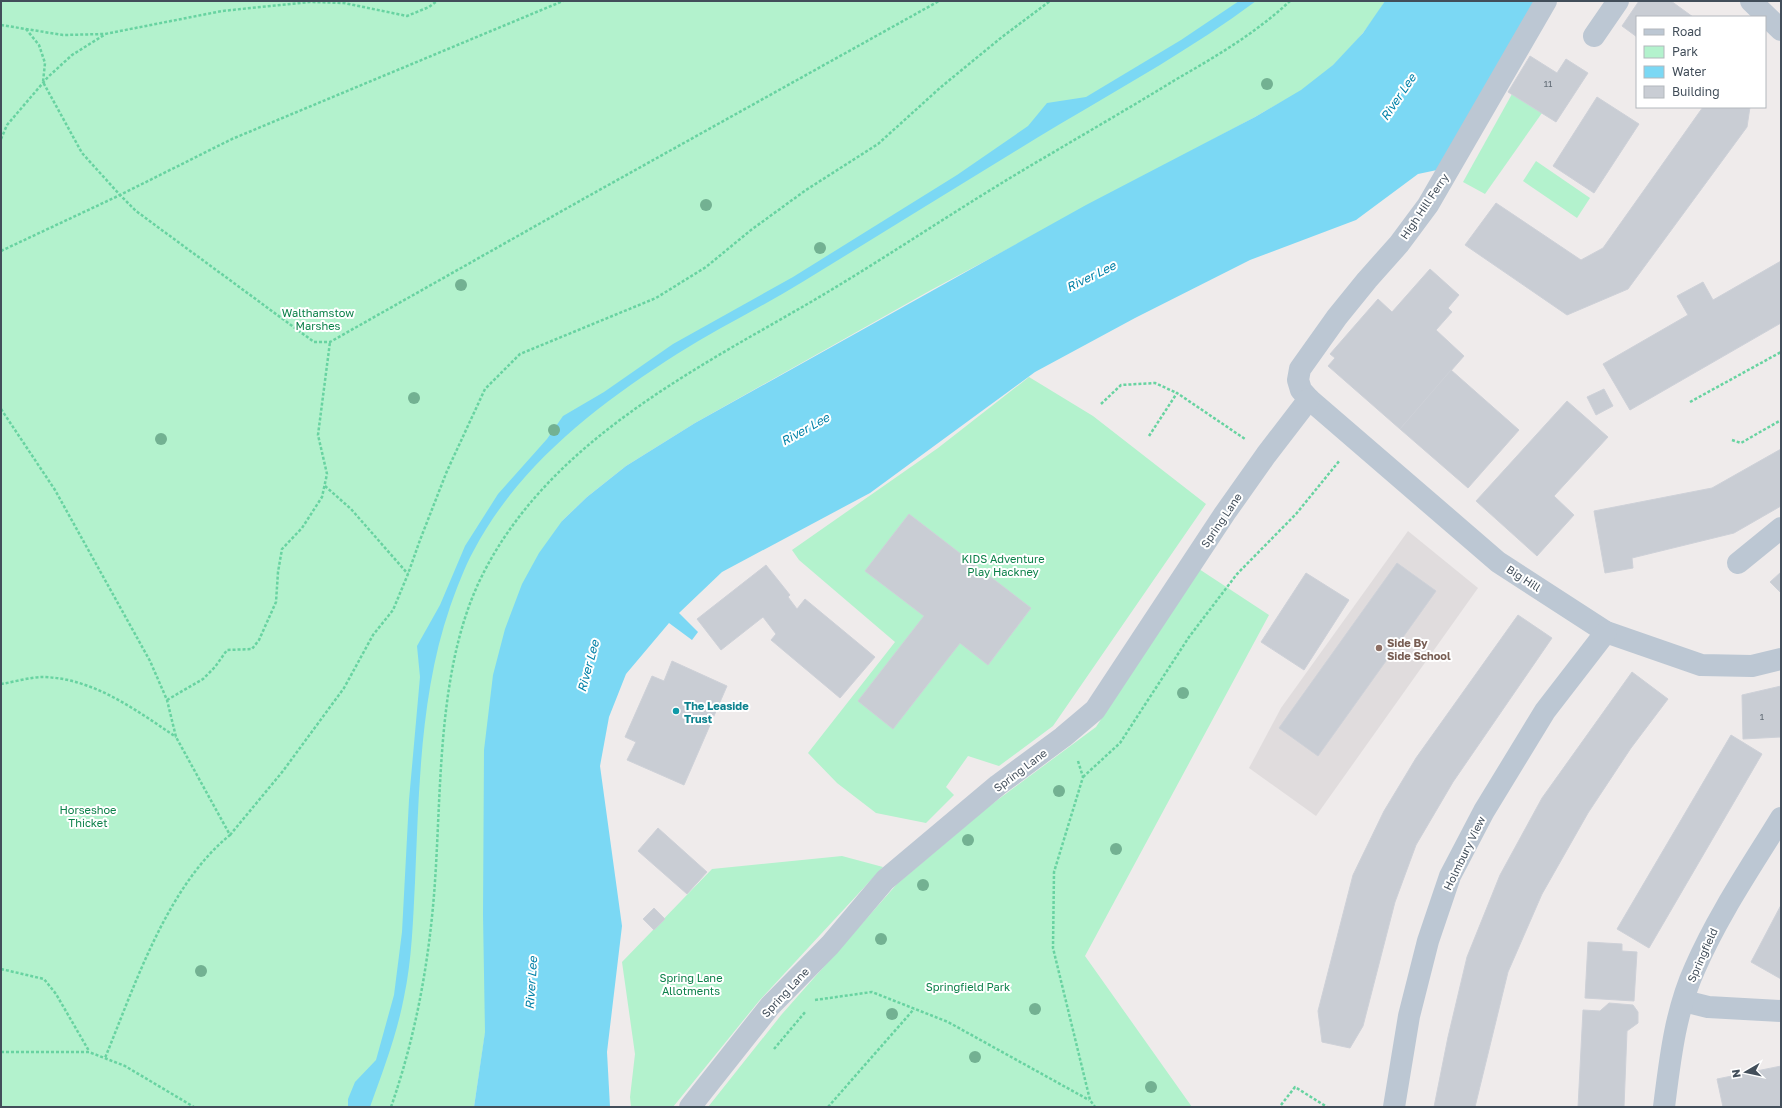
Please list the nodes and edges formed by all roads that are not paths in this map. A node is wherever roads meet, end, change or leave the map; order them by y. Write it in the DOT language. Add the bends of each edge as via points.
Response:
graph roads {
  1 [pos="1546,1"];
  2 [pos="1618,1"];
  3 [pos="1751,1"];
  4 [pos="1781,30"];
  5 [pos="1594,36"];
  6 [pos="1308,400"];
  7 [pos="1781,528"];
  8 [pos="1738,563"];
  9 [pos="1606,632"];
  10 [pos="1781,659"];
  11 [pos="1781,818"];
  12 [pos="1684,1000"];
  13 [pos="1781,1011"];
  14 [pos="690,1107"];
  15 [pos="1394,1107"];
  16 [pos="1664,1107"];
  1 -- 6 [label="street, High Hill Ferry" via="1428,204 1399,244 1336,317 1300,369 1298,380"];
  2 -- 5 [label="street"];
  3 -- 4 [label="street"];
  6 -- 9 [label="street, Big Hill" via="1498,562"];
  6 -- 14 [label="street, Spring Lane" via="1225,513 1096,710 998,785 885,880 830,945 770,1006"];
  7 -- 8 [label="street"];
  9 -- 10 [label="street, Big Hill" via="1701,665 1752,666"];
  9 -- 15 [label="street, Holmbury View" via="1545,711 1484,811 1450,876 1428,941 1409,1016"];
  11 -- 12 [label="street, Springfield" via="1717,922 1694,969"];
  12 -- 13 [label="street" via="1708,1007"];
  12 -- 16 [label="street, Springfield" via="1671,1047"];
}
